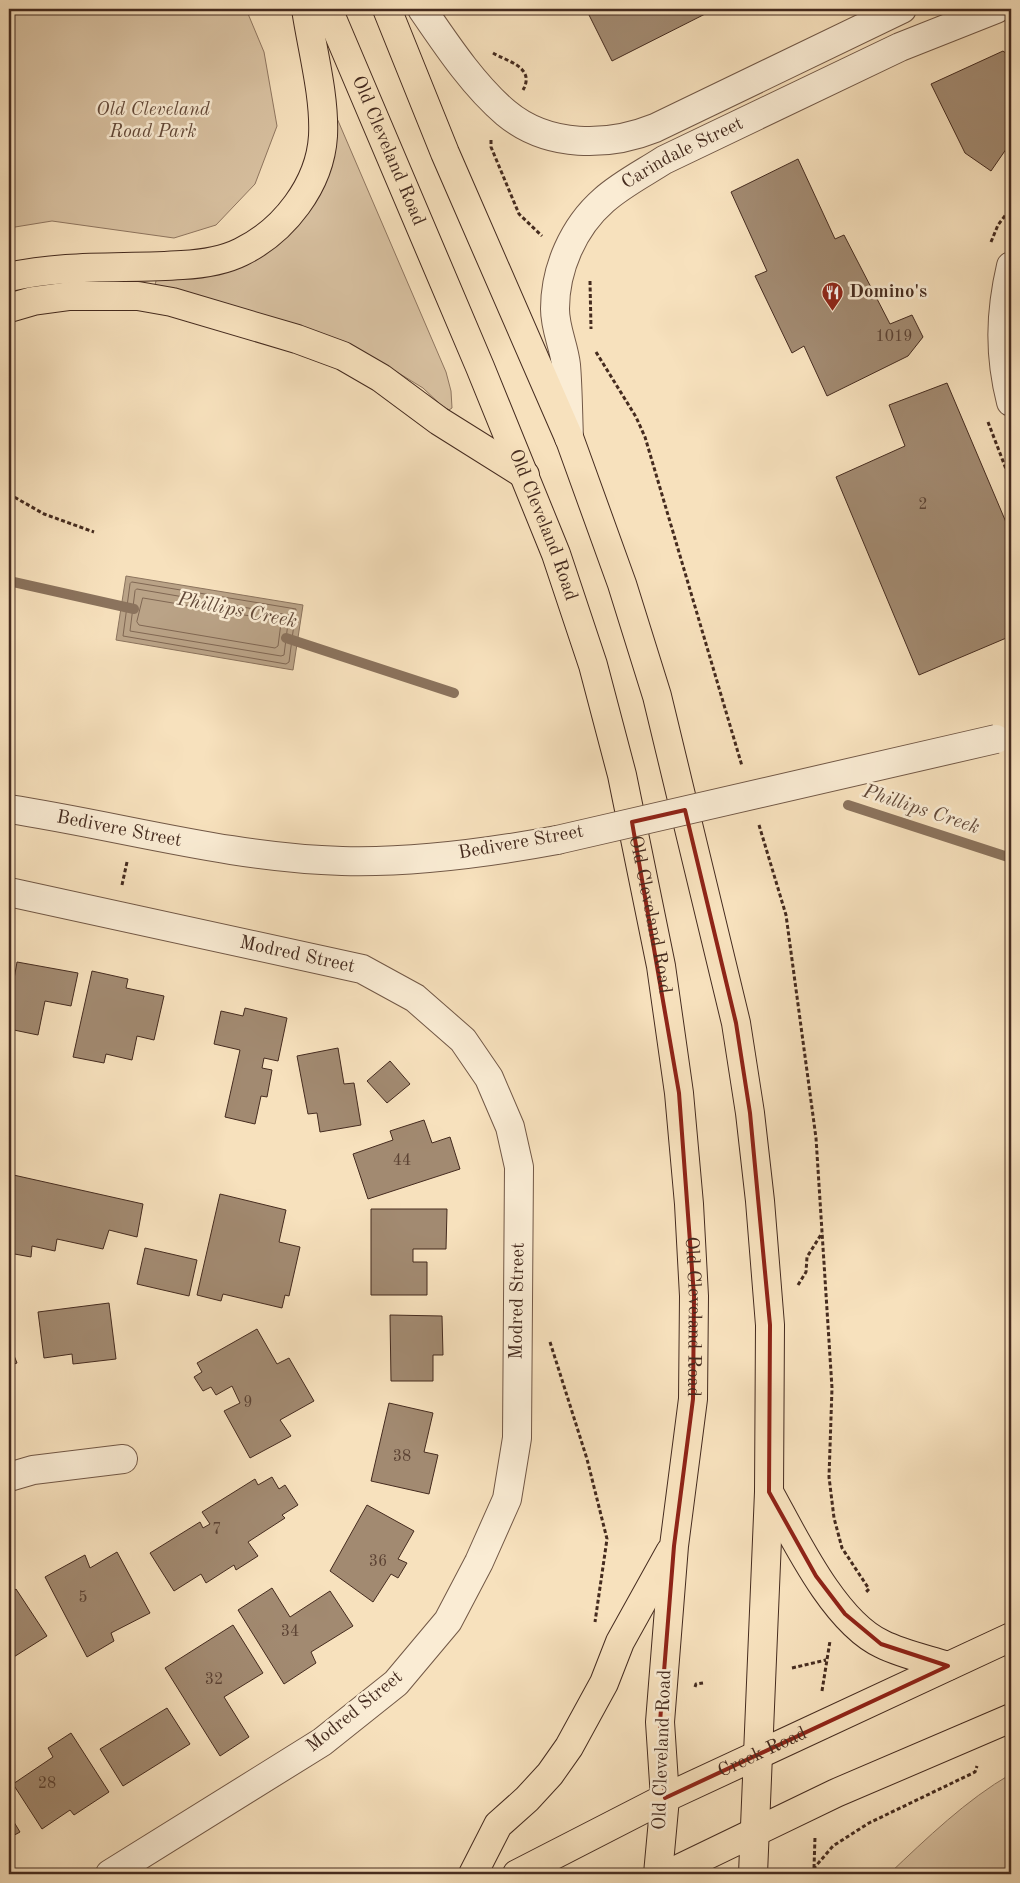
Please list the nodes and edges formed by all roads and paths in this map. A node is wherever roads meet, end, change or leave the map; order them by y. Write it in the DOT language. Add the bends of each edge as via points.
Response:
graph roads {
  1 [pos="306,9"];
  2 [pos="328,9"];
  3 [pos="386,9"];
  4 [pos="422,9"];
  5 [pos="902,9"];
  6 [pos="996,9"];
  7 [pos="950,17"];
  8 [pos="1011,266"];
  9 [pos="9,277"];
  10 [pos="9,308"];
  11 [pos="1011,402"];
  12 [pos="570,440"];
  13 [pos="525,475"];
  14 [pos="9,494"];
  15 [pos="94,532"];
  16 [pos="1006,737"];
  17 [pos="9,797"];
  18 [pos="9,809"];
  19 [pos="39,814"];
  20 [pos="9,892"];
  21 [pos="547,1333"];
  22 [pos="123,1459"];
  23 [pos="9,1477"];
  24 [pos="769,1492"];
  25 [pos="674,1546"];
  26 [pos="595,1623"];
  27 [pos="1011,1638"];
  28 [pos="826,1660"];
  29 [pos="948,1666"];
  30 [pos="792,1668"];
  31 [pos="1011,1718"];
  32 [pos="758,1754"];
  33 [pos="975,1772"];
  34 [pos="665,1798"];
  35 [pos="755,1830"];
  36 [pos="110,1874"];
  37 [pos="473,1874"];
  38 [pos="517,1874"];
  39 [pos="658,1874"];
  40 [pos="668,1874"];
  41 [pos="754,1874"];
  42 [pos="809,1874"];
  1 -- 9 [label="main road" via="323,115 323,137 309,184 296,206 278,226 260,242 216,262 44,270"];
  2 -- 13 [label="main road, Old Cleveland Road"];
  3 -- 12 [label="main road"];
  4 -- 5 [label="street, Carindale Street" via="446,44 507,113 534,129 560,138 587,142 633,137 655,128"];
  6 -- 7 [label="street, Carindale Street"];
  7 -- 12 [label="street, Carindale Street" via="900,47 664,160 620,188 590,214 565,255 555,309 566,364"];
  8 -- 11 [label="street" via="1001,332 1003,366"];
  10 -- 13 [label="main road" via="70,296 138,296 172,302 297,339 343,356 381,378 440,421"];
  12 -- 24 [label="main road" via="622,584 657,696 736,1023 759,1191 770,1325"];
  13 -- 25 [label="main road, Old Cleveland Road" via="556,554 593,665 622,775 664,986 679,1093 694,1296 693,1399"];
  14 -- 15 [label="path" via="44,514"];
  16 -- 19 [label="street, Bedivere Street, bridge" via="557,840 492,852 402,860 342,861 242,851"];
  17 -- 19 [label="street, Bedivere Street"];
  18 -- 19 [label="street, Bedivere Street"];
  20 -- 36 [label="street, Modred Street" via="362,969 416,998 463,1040 489,1078 510,1127 519,1166 517,1438 507,1499 448,1621 396,1683 322,1742"];
  21 -- 26 [label="path" via="587,1459 607,1539"];
  22 -- 23 [label="street" via="33,1470"];
  24 -- 29 [label="main road" via="816,1576 845,1614 882,1644"];
  24 -- 32 [label="main road"];
  25 -- 34 [label="main road, Old Cleveland Road" via="660,1722"];
  25 -- 37 [label="main road" via="620,1642 604,1683 569,1747 533,1793 498,1825"];
  27 -- 29 [label="main road, Creek Road"];
  28 -- 30 [label="path"];
  29 -- 32 [label="main road, Creek Road"];
  31 -- 35 [label="main road"];
  32 -- 34 [label="main road, Creek Road"];
  32 -- 35 [label="main road"];
  33 -- 42 [label="path" via="869,1823 833,1846"];
  34 -- 38 [label="main road, Creek Road"];
  34 -- 39 [label="main road, Old Cleveland Road"];
  35 -- 40 [label="main road"];
  35 -- 41 [label="main road"];
}
